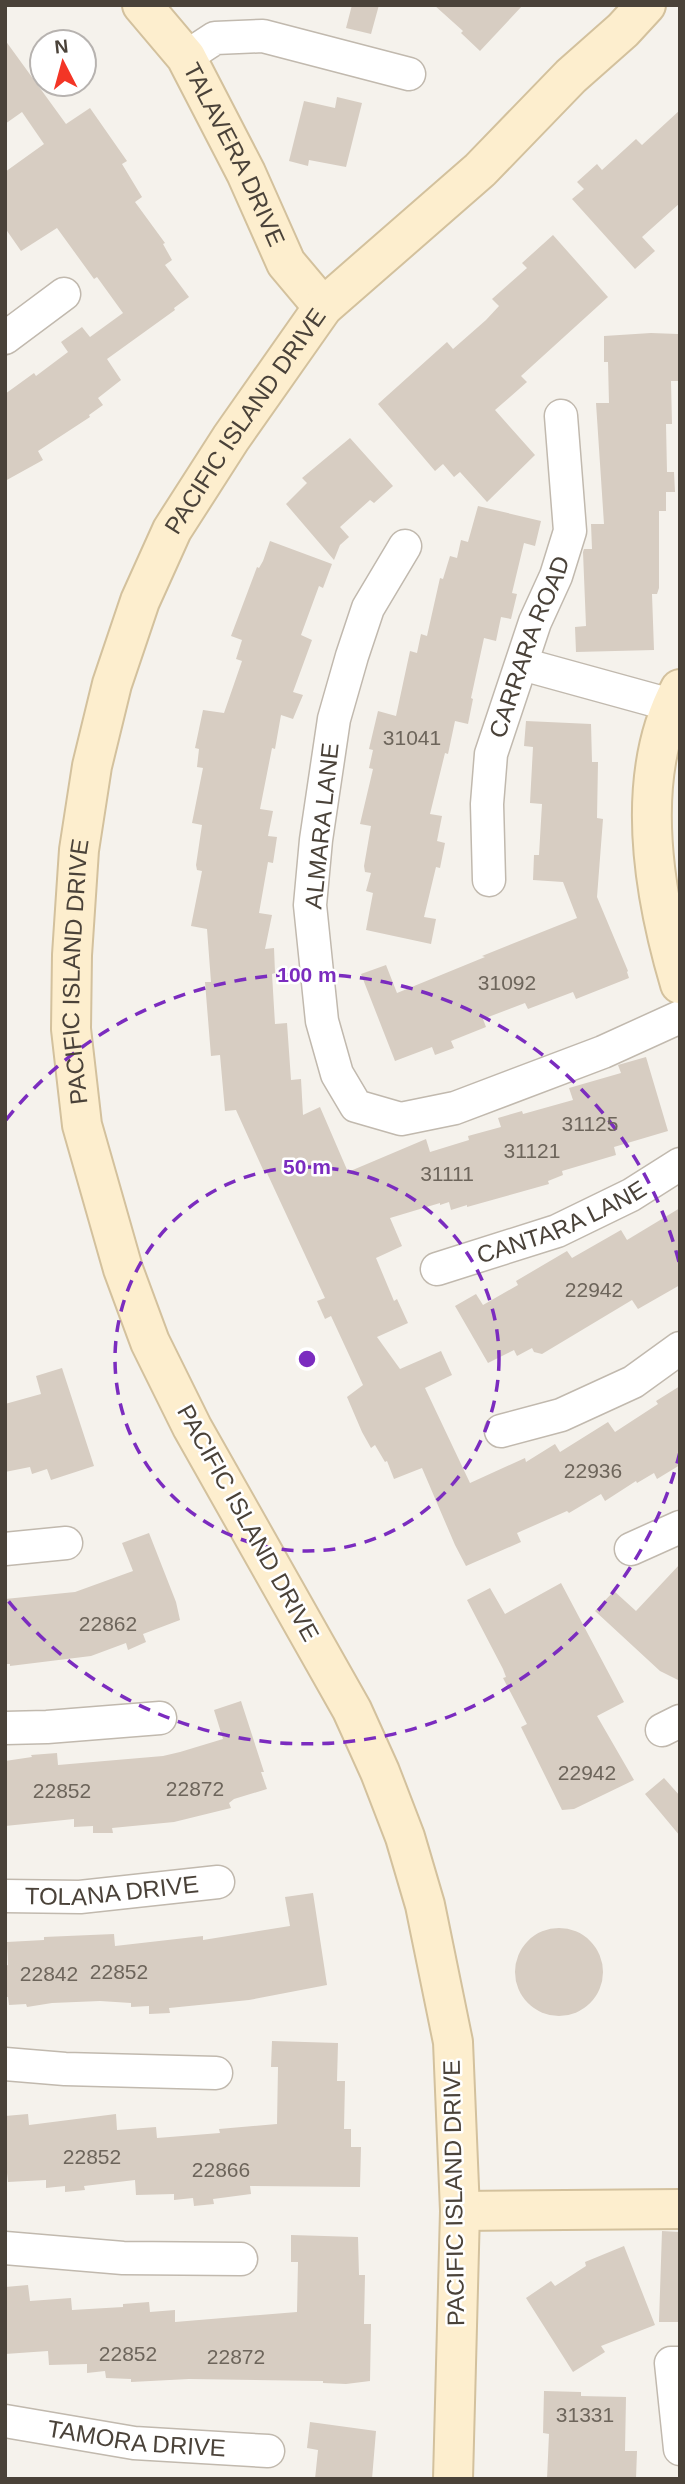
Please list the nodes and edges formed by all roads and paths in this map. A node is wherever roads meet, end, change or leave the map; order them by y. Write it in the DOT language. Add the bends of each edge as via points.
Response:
graph roads {
  1 [pos="142,5"];
  2 [pos="646,5"];
  3 [pos="186,57"];
  4 [pos="409,74"];
  5 [pos="64,294"];
  6 [pos="323,307"];
  7 [pos="5,338"];
  8 [pos="561,416"];
  9 [pos="405,546"];
  10 [pos="522,664"];
  11 [pos="675,697"];
  12 [pos="489,880"];
  13 [pos="680,984"];
  14 [pos="680,1017"];
  15 [pos="680,1164"];
  16 [pos="437,1269"];
  17 [pos="680,1348"];
  18 [pos="501,1431"];
  19 [pos="680,1527"];
  20 [pos="66,1543"];
  21 [pos="5,1549"];
  22 [pos="631,1549"];
  23 [pos="160,1718"];
  24 [pos="5,1728"];
  25 [pos="218,1882"];
  26 [pos="5,1896"];
  27 [pos="5,2064"];
  28 [pos="216,2073"];
  29 [pos="680,2209"];
  30 [pos="460,2211"];
  31 [pos="5,2248"];
  32 [pos="241,2259"];
  33 [pos="680,2363"];
  34 [pos="5,2421"];
  35 [pos="680,2449"];
  36 [pos="268,2451"];
  37 [pos="453,2479"];
  1 -- 3 [label="main road, TALAVERA DRIVE"];
  2 -- 6 [label="main road, PACIFIC ISLAND DRIVE" via="480,170"];
  3 -- 4 [label="street" via="215,38 264,36"];
  3 -- 6 [label="main road, TALAVERA DRIVE" via="286,263"];
  5 -- 7 [label="street"];
  6 -- 30 [label="main road, PACIFIC ISLAND DRIVE" via="172,530 140,601 112,684 92,766 79,850 71,1029 82,1125 150,1342 192,1427 352,1710 405,1837 425,1905 453,2042"];
  8 -- 10 [label="street, CARRARA ROAD" via="570,531"];
  9 -- 14 [label="street, ALMARA LANE" via="368,608 352,656 334,719 316,841 310,905 322,1021 337,1074 356,1106 401,1119 467,1103 603,1052"];
  10 -- 11 [label="street"];
  10 -- 12 [label="street, CARRARA ROAD" via="491,754"];
  11 -- 13 [label="main road" via="657,759 652,808 664,929"];
  15 -- 16 [label="street, CANTARA LANE" via="631,1195 557,1231"];
  17 -- 18 [label="street" via="633,1382 597,1399 561,1415"];
  19 -- 22 [label="street"];
  20 -- 21 [label="street"];
  23 -- 24 [label="street"];
  25 -- 26 [label="street, TOLANA DRIVE" via="80,1897"];
  27 -- 28 [label="street"];
  29 -- 30 [label="main road"];
  30 -- 37 [label="main road, PACIFIC ISLAND DRIVE"];
  31 -- 32 [label="street" via="123,2258"];
  33 -- 35 [label="street" via="671,2363"];
  34 -- 36 [label="street, TAMORA DRIVE" via="134,2443"];
}
